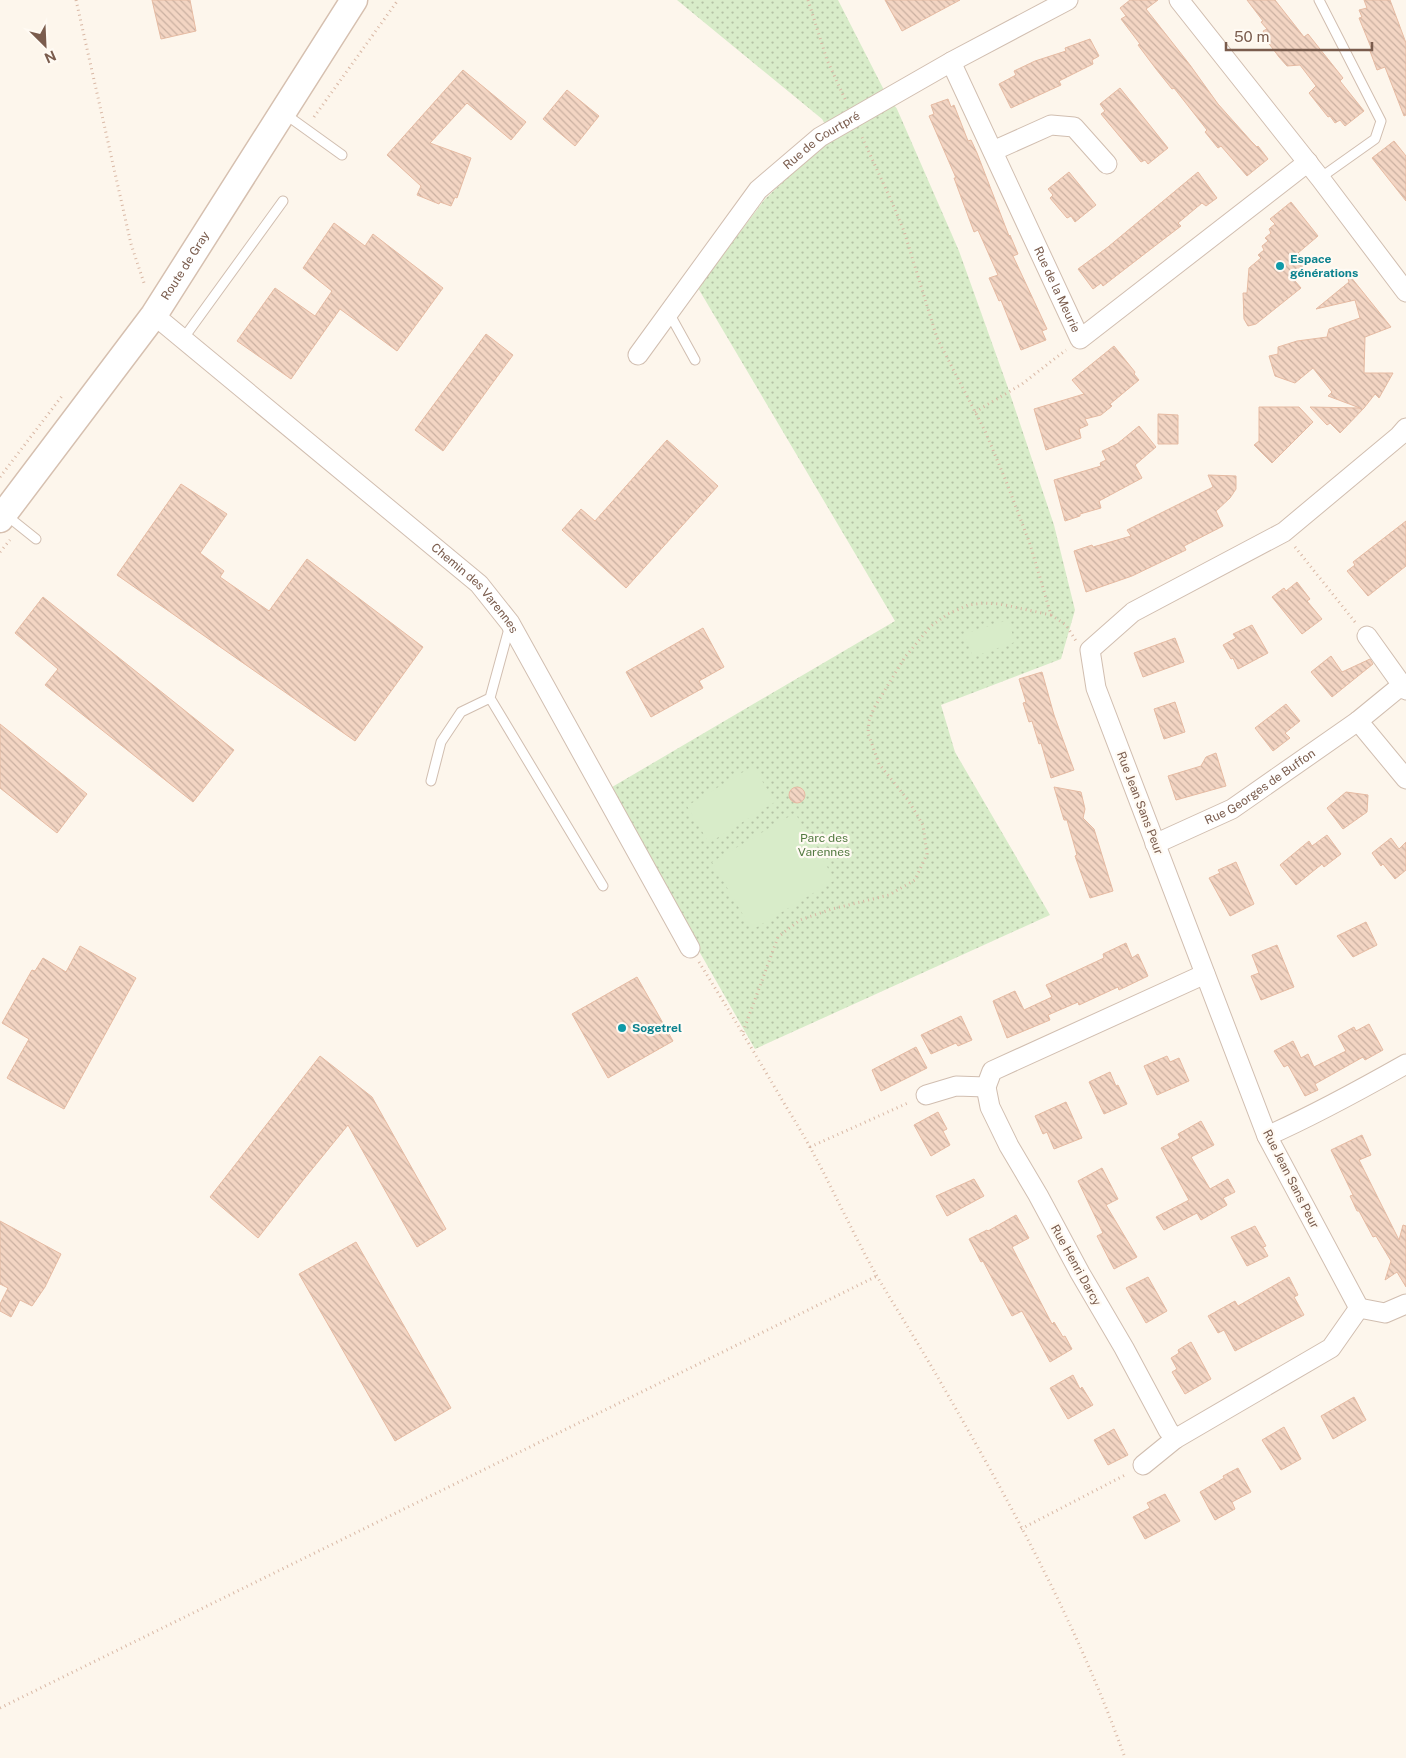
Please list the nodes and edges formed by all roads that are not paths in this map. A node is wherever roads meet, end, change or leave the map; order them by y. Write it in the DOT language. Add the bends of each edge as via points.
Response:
graph roads {
  1 [pos="354,0"];
  2 [pos="1068,0"];
  3 [pos="1179,0"];
  4 [pos="1319,0"];
  5 [pos="951,62"];
  6 [pos="283,112"];
  7 [pos="992,150"];
  8 [pos="342,154"];
  9 [pos="1308,162"];
  10 [pos="1107,164"];
  11 [pos="1320,178"];
  12 [pos="283,201"];
  13 [pos="1406,292"];
  14 [pos="669,313"];
  15 [pos="154,315"];
  16 [pos="183,339"];
  17 [pos="638,355"];
  18 [pos="695,360"];
  19 [pos="1406,428"];
  20 [pos="2,516"];
  21 [pos="36,539"];
  22 [pos="510,623"];
  23 [pos="1367,636"];
  24 [pos="1404,688"];
  25 [pos="490,698"];
  26 [pos="1358,721"];
  27 [pos="1406,779"];
  28 [pos="431,781"];
  29 [pos="1155,844"];
  30 [pos="603,886"];
  31 [pos="690,948"];
  32 [pos="1205,974"];
  33 [pos="1406,1064"];
  34 [pos="986,1087"];
  35 [pos="926,1095"];
  36 [pos="1267,1136"];
  37 [pos="1406,1304"];
  38 [pos="1359,1308"];
  39 [pos="1175,1439"];
  40 [pos="1143,1465"];
  1 -- 6 [label="main road, Route de Gray"];
  2 -- 5 [label="street, Rue de Courtpré"];
  3 -- 9 [label="street"];
  4 -- 11 [label="lane" via="1381,121 1375,139"];
  5 -- 7 [label="street, Rue de la Meurie"];
  5 -- 14 [label="street, Rue de Courtpré" via="820,137 758,190"];
  6 -- 8 [label="lane"];
  6 -- 15 [label="main road, Route de Gray"];
  7 -- 9 [label="street, Rue de la Meurie" via="1080,339"];
  7 -- 10 [label="street" via="1051,125 1074,127"];
  9 -- 11 [label="street"];
  11 -- 13 [label="street"];
  12 -- 16 [label="lane"];
  14 -- 17 [label="street, Rue de Courtpré"];
  14 -- 18 [label="lane"];
  15 -- 16 [label="street, Chemin des Varennes"];
  15 -- 20 [label="main road, Route de Gray"];
  16 -- 22 [label="street, Chemin des Varennes" via="480,584"];
  19 -- 29 [label="street, Rue Jean Sans Peur" via="1284,532 1133,612 1090,650 1096,688"];
  20 -- 21 [label="lane"];
  22 -- 25 [label="lane"];
  22 -- 31 [label="street, Chemin des Varennes"];
  23 -- 24 [label="street"];
  24 -- 26 [label="street, Rue Georges de Buffon"];
  25 -- 28 [label="lane" via="461,712 442,742"];
  25 -- 30 [label="lane"];
  26 -- 27 [label="street"];
  26 -- 29 [label="street, Rue Georges de Buffon" via="1232,809"];
  29 -- 32 [label="street, Rue Jean Sans Peur"];
  32 -- 34 [label="street" via="992,1071"];
  32 -- 36 [label="street, Rue Jean Sans Peur"];
  33 -- 36 [label="street"];
  34 -- 35 [label="street" via="956,1086"];
  34 -- 39 [label="street, Rue Henri Darcy" via="990,1107 1009,1146"];
  36 -- 38 [label="street, Rue Jean Sans Peur"];
  37 -- 38 [label="street" via="1385,1313"];
  38 -- 39 [label="street" via="1331,1348"];
  39 -- 40 [label="street"];
}
